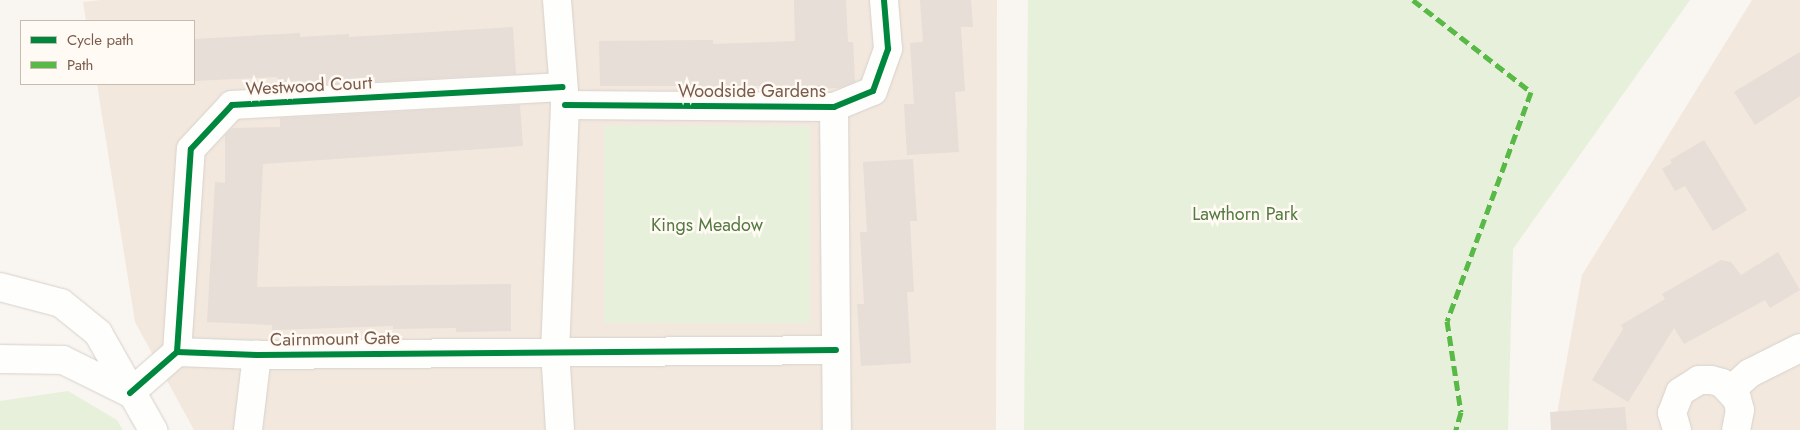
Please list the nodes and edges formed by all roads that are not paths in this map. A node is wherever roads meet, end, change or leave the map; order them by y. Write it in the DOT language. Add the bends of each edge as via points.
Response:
graph roads {
  1 [pos="557,0"];
  2 [pos="884,0"];
  3 [pos="564,96"];
  4 [pos="834,107"];
  5 [pos="0,287"];
  6 [pos="1800,348"];
  7 [pos="555,350"];
  8 [pos="836,350"];
  9 [pos="178,352"];
  10 [pos="257,355"];
  11 [pos="0,359"];
  12 [pos="1731,390"];
  13 [pos="130,393"];
  14 [pos="153,430"];
  15 [pos="248,430"];
  16 [pos="560,430"];
  17 [pos="837,430"];
  18 [pos="1677,430"];
  19 [pos="1736,430"];
  1 -- 3 [label="street"];
  2 -- 4 [label="street, Woodside Gardens" via="888,49 873,91"];
  3 -- 4 [label="street, Woodside Gardens"];
  3 -- 7 [label="street"];
  3 -- 9 [label="street, Westwood Court" via="232,105 190,149"];
  4 -- 8 [label="street, Woodside Gardens"];
  5 -- 13 [label="street" via="61,303 98,333"];
  6 -- 12 [label="street" via="1750,373"];
  7 -- 8 [label="street, Cairnmount Gate"];
  7 -- 10 [label="street, Cairnmount Gate"];
  7 -- 16 [label="street"];
  8 -- 17 [label="street, Woodside Gardens"];
  9 -- 10 [label="street, Cairnmount Gate"];
  9 -- 13 [label="street"];
  10 -- 15 [label="street"];
  11 -- 13 [label="street" via="63,360"];
  12 -- 18 [label="street" via="1711,380 1689,385 1674,402 1672,413"];
  12 -- 19 [label="street" via="1740,410"];
  13 -- 14 [label="street"];
}
